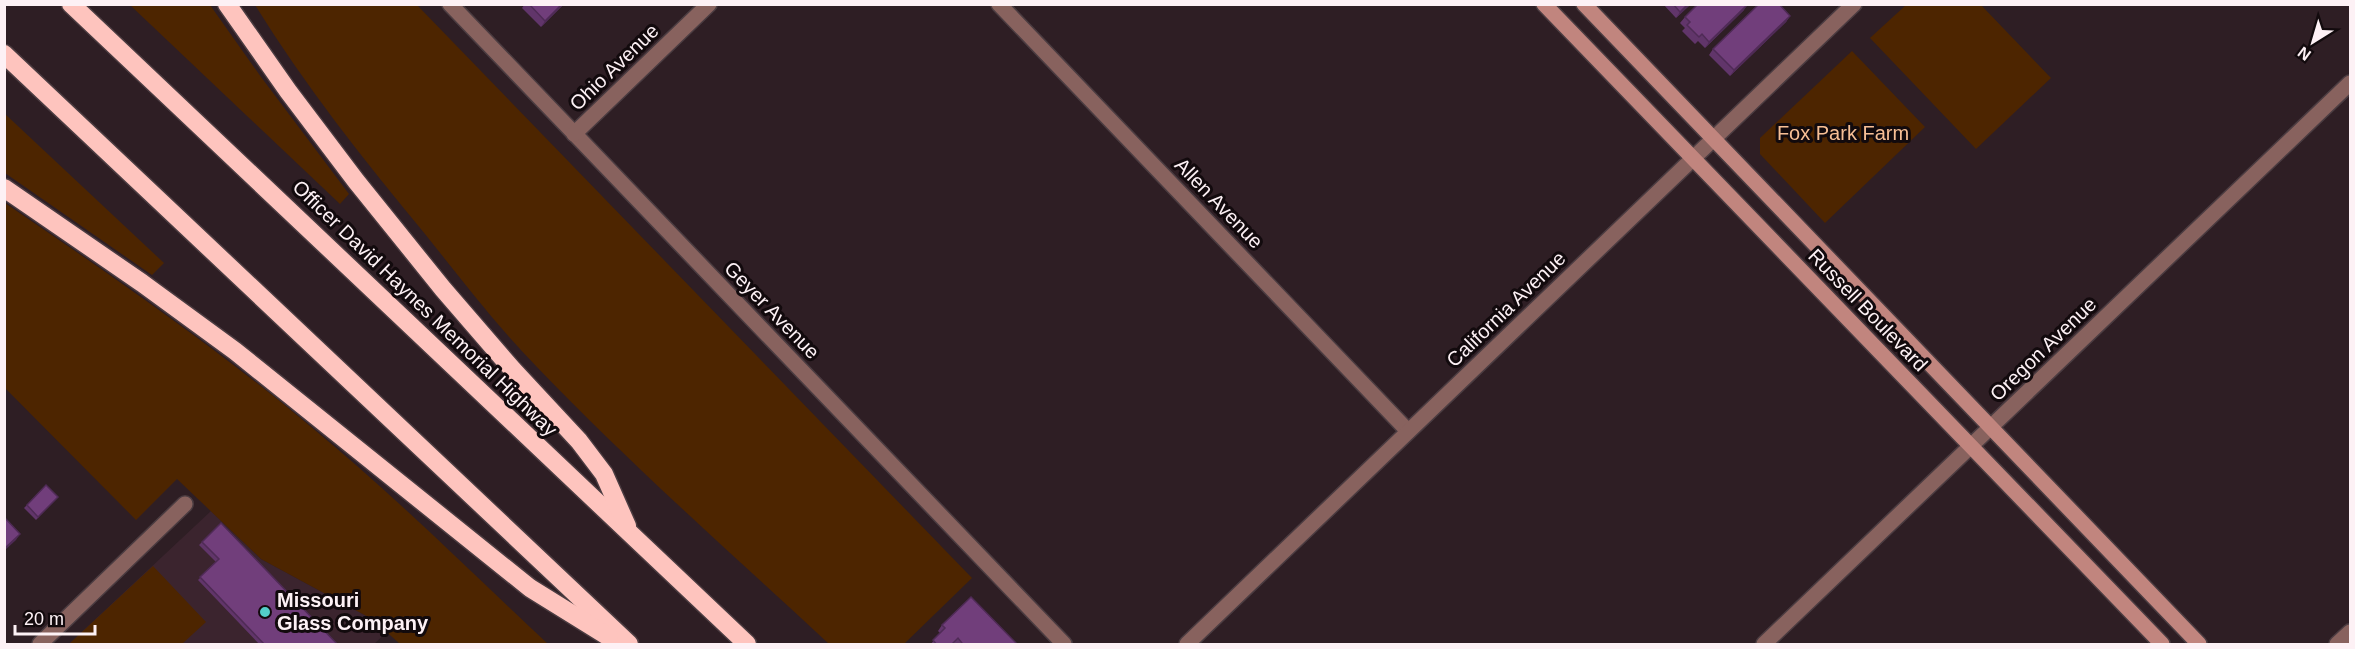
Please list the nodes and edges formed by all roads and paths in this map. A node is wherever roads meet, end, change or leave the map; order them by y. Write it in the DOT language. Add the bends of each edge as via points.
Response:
graph roads {
  1 [pos="71,4"];
  2 [pos="227,4"];
  3 [pos="450,4"];
  4 [pos="709,4"];
  5 [pos="999,4"];
  6 [pos="1544,4"];
  7 [pos="1584,4"];
  8 [pos="1854,4"];
  9 [pos="4,54"];
  10 [pos="2350,83"];
  11 [pos="574,134"];
  12 [pos="1713,139"];
  13 [pos="1693,159"];
  14 [pos="4,188"];
  15 [pos="1990,427"];
  16 [pos="1408,431"];
  17 [pos="1971,447"];
  18 [pos="185,504"];
  19 [pos="630,533"];
  20 [pos="2350,632"];
  21 [pos="40,645"];
  22 [pos="621,645"];
  23 [pos="629,645"];
  24 [pos="747,645"];
  25 [pos="1064,645"];
  26 [pos="1187,645"];
  27 [pos="1764,645"];
  28 [pos="2162,645"];
  29 [pos="2199,645"];
  30 [pos="2337,645"];
  1 -- 19 [label="highway, Officer David Haynes Memorial Highway"];
  2 -- 19 [label="highway" via="356,181 443,289 585,449 604,474"];
  3 -- 11 [label="street, Geyer Avenue"];
  4 -- 11 [label="street, Ohio Avenue"];
  5 -- 16 [label="street, Allen Avenue"];
  6 -- 13 [label="main road, Russell Boulevard"];
  7 -- 12 [label="main road, Russell Boulevard"];
  8 -- 12 [label="street, California Avenue"];
  9 -- 23 [label="highway"];
  10 -- 15 [label="street, Oregon Avenue"];
  11 -- 25 [label="street, Geyer Avenue"];
  12 -- 13 [label="street, California Avenue"];
  12 -- 15 [label="main road, Russell Boulevard"];
  13 -- 16 [label="street, California Avenue"];
  13 -- 17 [label="main road, Russell Boulevard"];
  14 -- 22 [label="highway" via="236,351 530,588"];
  15 -- 17 [label="street, Oregon Avenue"];
  15 -- 29 [label="main road, Russell Boulevard"];
  16 -- 26 [label="street, California Avenue"];
  17 -- 27 [label="street, Oregon Avenue"];
  17 -- 28 [label="main road, Russell Boulevard"];
  18 -- 21 [label="street"];
  19 -- 24 [label="highway, Officer David Haynes Memorial Highway"];
  20 -- 30 [label="street"];
}
